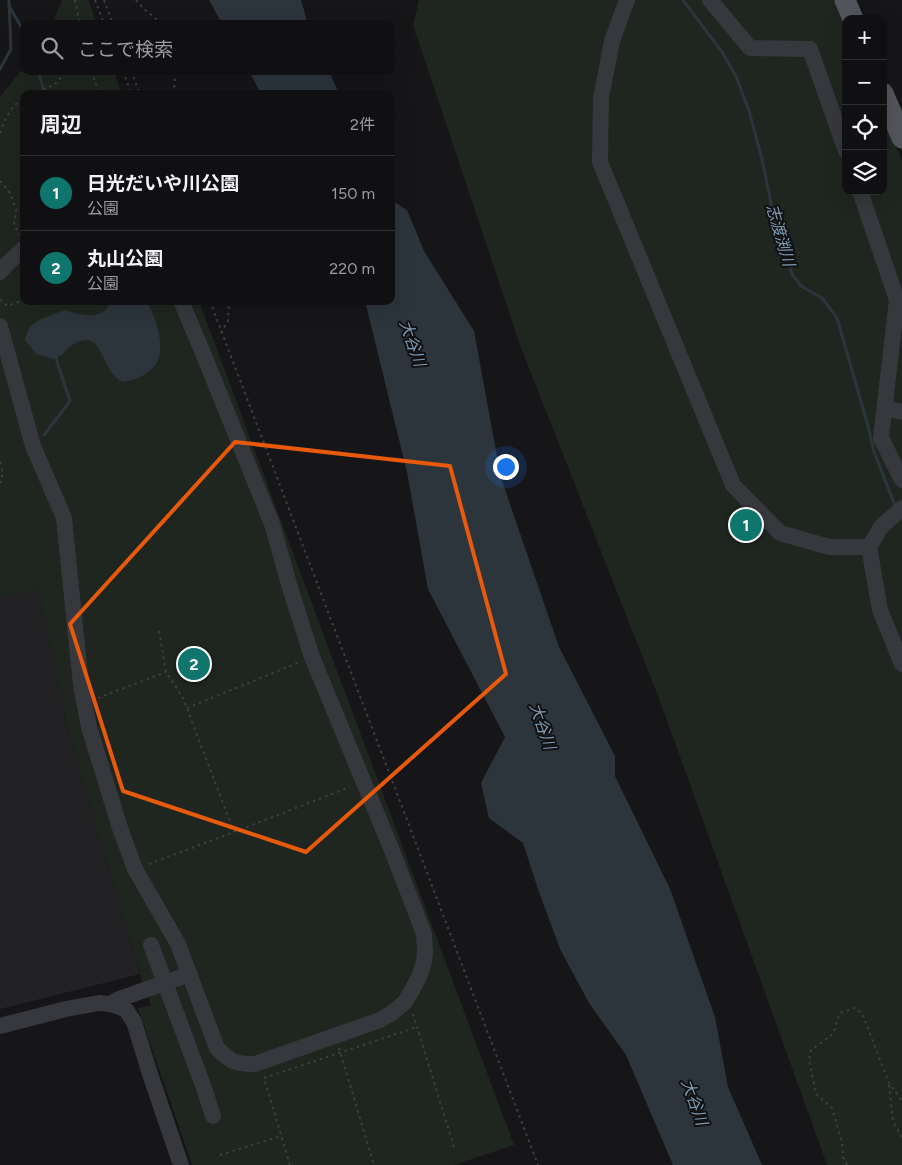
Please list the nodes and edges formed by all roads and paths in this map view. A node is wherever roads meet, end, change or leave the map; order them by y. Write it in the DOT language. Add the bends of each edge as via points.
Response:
graph roads {
  1 [pos="75,0"];
  2 [pos="95,0"];
  3 [pos="104,0"];
  4 [pos="136,0"];
  5 [pos="628,0"];
  6 [pos="710,0"];
  7 [pos="845,0"];
  8 [pos="851,15"];
  9 [pos="79,20"];
  10 [pos="102,20"];
  11 [pos="112,20"];
  12 [pos="157,20"];
  13 [pos="63,75"];
  14 [pos="93,75"];
  15 [pos="124,75"];
  16 [pos="133,75"];
  17 [pos="174,75"];
  18 [pos="40,90"];
  19 [pos="97,90"];
  20 [pos="130,90"];
  21 [pos="138,90"];
  22 [pos="174,90"];
  23 [pos="20,100"];
  24 [pos="887,102"];
  25 [pos="0,133"];
  26 [pos="902,138"];
  27 [pos="846,150"];
  28 [pos="0,181"];
  29 [pos="861,195"];
  30 [pos="20,238"];
  31 [pos="20,246"];
  32 [pos="0,272"];
  33 [pos="0,300"];
  34 [pos="20,301"];
  35 [pos="182,305"];
  36 [pos="211,305"];
  37 [pos="229,305"];
  38 [pos="7,306"];
  39 [pos="7,310"];
  40 [pos="0,326"];
  41 [pos="221,333"];
  42 [pos="885,408"];
  43 [pos="902,412"];
  44 [pos="0,462"];
  45 [pos="902,480"];
  46 [pos="0,484"];
  47 [pos="902,508"];
  48 [pos="869,547"];
  49 [pos="159,631"];
  50 [pos="312,656"];
  51 [pos="902,664"];
  52 [pos="166,672"];
  53 [pos="84,704"];
  54 [pos="187,708"];
  55 [pos="363,781"];
  56 [pos="234,832"];
  57 [pos="135,869"];
  58 [pos="151,945"];
  59 [pos="176,979"];
  60 [pos="405,1002"];
  61 [pos="110,1004"];
  62 [pos="0,1026"];
  63 [pos="417,1027"];
  64 [pos="335,1036"];
  65 [pos="217,1048"];
  66 [pos="341,1053"];
  67 [pos="193,1058"];
  68 [pos="889,1083"];
  69 [pos="902,1101"];
  70 [pos="213,1116"];
  71 [pos="281,1136"];
  72 [pos="902,1138"];
  73 [pos="454,1147"];
  74 [pos="220,1155"];
  75 [pos="182,1165"];
  76 [pos="290,1165"];
  77 [pos="374,1165"];
  78 [pos="538,1165"];
  79 [pos="846,1165"];
  1 -- 9 [label="path"];
  2 -- 10 [label="path"];
  3 -- 11 [label="path"];
  4 -- 12 [label="path"];
  5 -- 48 [label="street" via="612,41 601,98 600,162 733,484 780,532 829,547"];
  6 -- 27 [label="street" via="750,48 810,48"];
  7 -- 8 [label="main road"];
  13 -- 18 [label="path" via="54,85"];
  14 -- 19 [label="path"];
  15 -- 20 [label="path"];
  16 -- 21 [label="path"];
  17 -- 22 [label="path"];
  23 -- 25 [label="path" via="3,123"];
  24 -- 26 [label="main road"];
  28 -- 30 [label="path" via="10,193 16,210 14,224"];
  29 -- 42 [label="street" via="897,300"];
  31 -- 32 [label="street"];
  33 -- 38 [label="path"];
  34 -- 38 [label="path"];
  35 -- 50 [label="street" via="272,524"];
  36 -- 41 [label="path"];
  37 -- 41 [label="path" via="228,322"];
  38 -- 39 [label="path"];
  40 -- 53 [label="street" via="32,446 64,518"];
  41 -- 78 [label="path"];
  42 -- 43 [label="street"];
  42 -- 45 [label="street" via="881,438"];
  44 -- 46 [label="path" via="3,474"];
  47 -- 48 [label="street" via="881,526"];
  48 -- 51 [label="street" via="880,610"];
  49 -- 52 [label="path"];
  50 -- 54 [label="path"];
  50 -- 55 [label="street"];
  52 -- 53 [label="path"];
  52 -- 54 [label="path"];
  53 -- 57 [label="street"];
  54 -- 56 [label="path"];
  55 -- 56 [label="path"];
  55 -- 60 [label="street" via="424,934 424,962"];
  56 -- 57 [label="path"];
  57 -- 59 [label="street" via="178,944"];
  58 -- 59 [label="street"];
  59 -- 61 [label="street"];
  59 -- 65 [label="street"];
  59 -- 67 [label="street"];
  60 -- 63 [label="path"];
  60 -- 64 [label="street" via="380,1020"];
  61 -- 62 [label="street" via="99,1003"];
  61 -- 75 [label="street" via="126,1010 134,1022"];
  63 -- 66 [label="path"];
  63 -- 73 [label="path"];
  64 -- 65 [label="street" via="254,1064 228,1060"];
  64 -- 66 [label="path"];
  65 -- 67 [label="street"];
  66 -- 71 [label="path" via="264,1078"];
  66 -- 77 [label="path"];
  67 -- 70 [label="street"];
  68 -- 69 [label="path"];
  68 -- 72 [label="path" via="893,1121"];
  68 -- 79 [label="path" via="862,1013 855,1008 840,1012 833,1034 811,1050 809,1060 816,1094 832,1108"];
  71 -- 74 [label="path"];
  71 -- 76 [label="path"];
}
